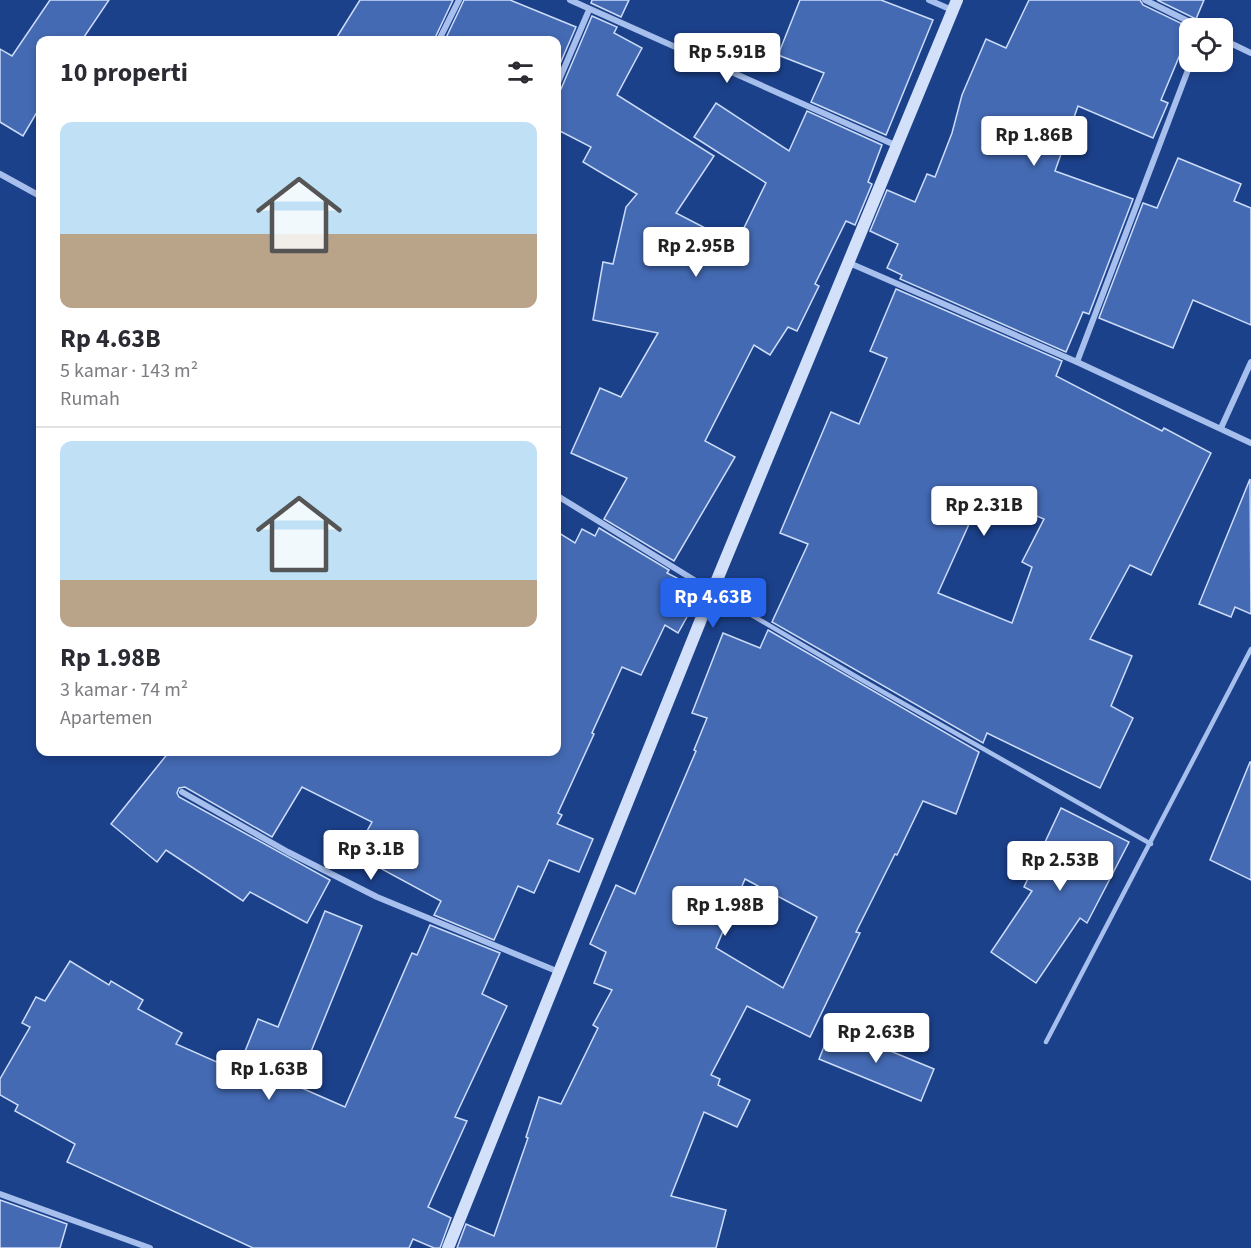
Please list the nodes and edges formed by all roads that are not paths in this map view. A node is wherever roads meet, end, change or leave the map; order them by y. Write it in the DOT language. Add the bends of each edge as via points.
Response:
graph roads {
  1 [pos="459,0"];
  2 [pos="570,0"];
  3 [pos="929,0"];
  4 [pos="1145,0"];
  5 [pos="955,5"];
  6 [pos="589,9"];
  7 [pos="1182,18"];
  8 [pos="441,36"];
  9 [pos="1233,44"];
  10 [pos="1251,53"];
  11 [pos="1187,72"];
  12 [pos="561,75"];
  13 [pos="896,145"];
  14 [pos="0,174"];
  15 [pos="36,194"];
  16 [pos="848,262"];
  17 [pos="1077,362"];
  18 [pos="1251,362"];
  19 [pos="1221,428"];
  20 [pos="1251,443"];
  21 [pos="561,498"];
  22 [pos="712,592"];
  23 [pos="1251,649"];
  24 [pos="182,792"];
  25 [pos="1151,844"];
  26 [pos="559,972"];
  27 [pos="1047,1042"];
  28 [pos="0,1194"];
  29 [pos="150,1248"];
  30 [pos="448,1248"];
  1 -- 8 [label="street"];
  2 -- 6 [label="street"];
  3 -- 5 [label="street"];
  4 -- 7 [label="street"];
  5 -- 13 [label="street"];
  6 -- 12 [label="street"];
  6 -- 13 [label="street"];
  9 -- 10 [label="street"];
  11 -- 17 [label="street"];
  13 -- 16 [label="street"];
  14 -- 15 [label="street"];
  16 -- 17 [label="street"];
  16 -- 22 [label="street"];
  17 -- 19 [label="street"];
  18 -- 19 [label="street"];
  19 -- 20 [label="street"];
  21 -- 22 [label="street"];
  22 -- 25 [label="lane"];
  22 -- 26 [label="street"];
  23 -- 25 [label="lane"];
  24 -- 26 [label="street" via="377,897"];
  25 -- 27 [label="lane"];
  26 -- 30 [label="street"];
  28 -- 29 [label="street"];
}
